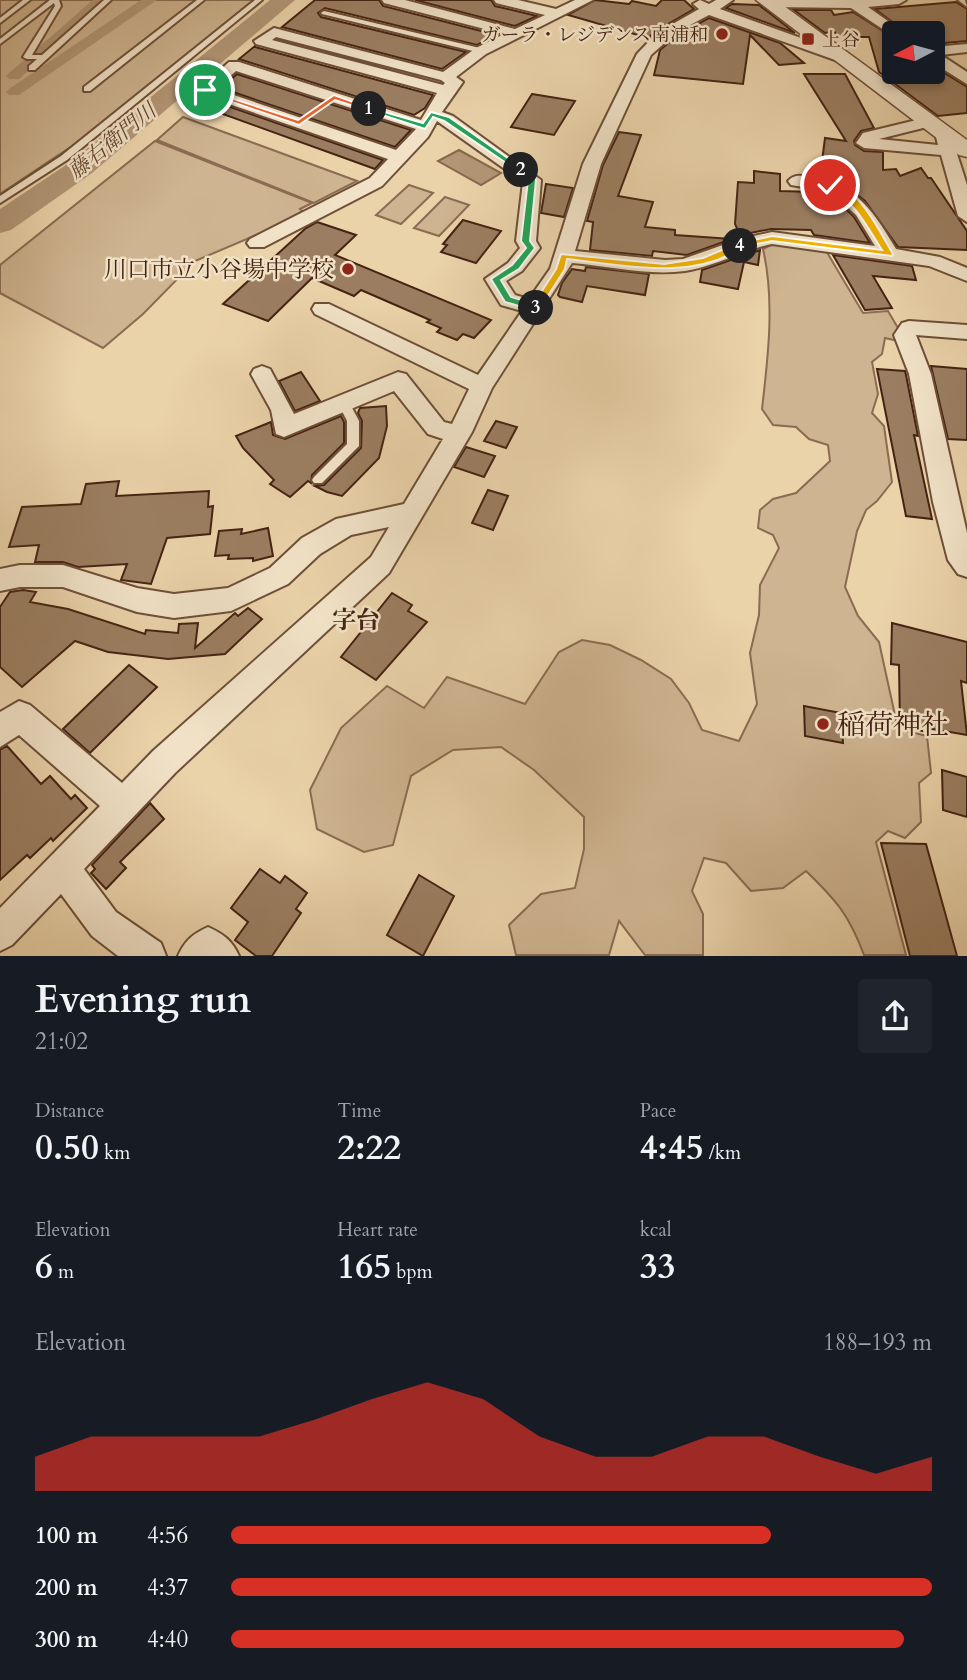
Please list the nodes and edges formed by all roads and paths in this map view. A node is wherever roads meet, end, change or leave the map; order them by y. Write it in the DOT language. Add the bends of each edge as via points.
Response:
graph roads {
  1 [pos="27,0"];
  2 [pos="108,0"];
  3 [pos="201,0"];
  4 [pos="259,0"];
  5 [pos="388,0"];
  6 [pos="501,0"];
  7 [pos="584,0"];
  8 [pos="899,0"];
  9 [pos="961,0"];
  10 [pos="52,1"];
  11 [pos="767,2"];
  12 [pos="852,2"];
  13 [pos="710,3"];
  14 [pos="427,4"];
  15 [pos="967,5"];
  16 [pos="324,13"];
  17 [pos="559,14"];
  18 [pos="0,21"];
  19 [pos="882,22"];
  20 [pos="516,33"];
  21 [pos="0,42"];
  22 [pos="967,48"];
  23 [pos="481,51"];
  24 [pos="945,52"];
  25 [pos="42,57"];
  26 [pos="843,58"];
  27 [pos="945,63"];
  28 [pos="32,68"];
  29 [pos="967,79"];
  30 [pos="446,84"];
  31 [pos="88,89"];
  32 [pos="334,97"];
  33 [pos="428,120"];
  34 [pos="299,122"];
  35 [pos="948,135"];
  36 [pos="400,158"];
  37 [pos="797,181"];
  38 [pos="0,200"];
  39 [pos="967,216"];
  40 [pos="257,243"];
  41 [pos="889,254"];
  42 [pos="564,256"];
  43 [pos="967,275"];
  44 [pos="535,308"];
  45 [pos="322,309"];
  46 [pos="967,332"];
  47 [pos="262,374"];
  48 [pos="482,386"];
  49 [pos="344,403"];
  50 [pos="458,435"];
  51 [pos="318,480"];
  52 [pos="412,512"];
  53 [pos="967,566"];
  54 [pos="0,580"];
  55 [pos="0,732"];
  56 [pos="123,805"];
  57 [pos="64,869"];
  58 [pos="0,933"];
  59 [pos="148,956"];
  60 [pos="196,956"];
  61 [pos="221,956"];
  1 -- 18 [label="lane"];
  2 -- 25 [label="lane"];
  3 -- 31 [label="lane"];
  4 -- 38 [label="lane" via="64,159"];
  5 -- 14 [label="street"];
  6 -- 17 [label="street"];
  7 -- 17 [label="street"];
  8 -- 12 [label="street"];
  9 -- 15 [label="lane"];
  10 -- 21 [label="lane"];
  10 -- 25 [label="lane" via="58,6 53,18 27,57"];
  11 -- 12 [label="street"];
  11 -- 26 [label="street"];
  12 -- 19 [label="street"];
  13 -- 26 [label="street"];
  13 -- 42 [label="street" via="652,42 644,54 592,164"];
  14 -- 20 [label="street"];
  16 -- 23 [label="lane"];
  17 -- 20 [label="street"];
  20 -- 23 [label="street"];
  22 -- 24 [label="street"];
  23 -- 30 [label="street"];
  25 -- 28 [label="lane"];
  26 -- 35 [label="street"];
  27 -- 29 [label="street"];
  30 -- 30 [label="street" via="261,41 274,32"];
  30 -- 33 [label="street"];
  32 -- 33 [label="street"];
  32 -- 34 [label="street"];
  32 -- 34 [label="street" via="234,65 205,90"];
  33 -- 36 [label="street"];
  33 -- 44 [label="street" via="447,119 532,180 526,241 530,248 515,267 495,279 508,300"];
  34 -- 36 [label="street"];
  35 -- 35 [label="street" via="867,144 866,138"];
  35 -- 39 [label="street"];
  36 -- 40 [label="street" via="376,181"];
  37 -- 41 [label="street" via="845,192"];
  41 -- 42 [label="street" via="772,238 685,265"];
  41 -- 43 [label="street" via="933,261"];
  42 -- 44 [label="street"];
  44 -- 48 [label="street"];
  45 -- 48 [label="street"];
  46 -- 53 [label="street" via="909,328 905,335 920,374 946,502 961,560"];
  47 -- 49 [label="street" via="282,410 284,428"];
  48 -- 50 [label="street"];
  49 -- 50 [label="street" via="398,380 436,428"];
  49 -- 51 [label="lane" via="353,421 353,446"];
  50 -- 52 [label="street"];
  52 -- 54 [label="street" via="345,526 311,546 279,576 231,599 174,606 137,600 63,576"];
  52 -- 56 [label="street" via="380,565"];
  55 -- 56 [label="street" via="19,715"];
  56 -- 57 [label="street"];
  57 -- 58 [label="street"];
  57 -- 59 [label="street" via="104,924"];
  60 -- 61 [label="street" via="208,945"];
}
